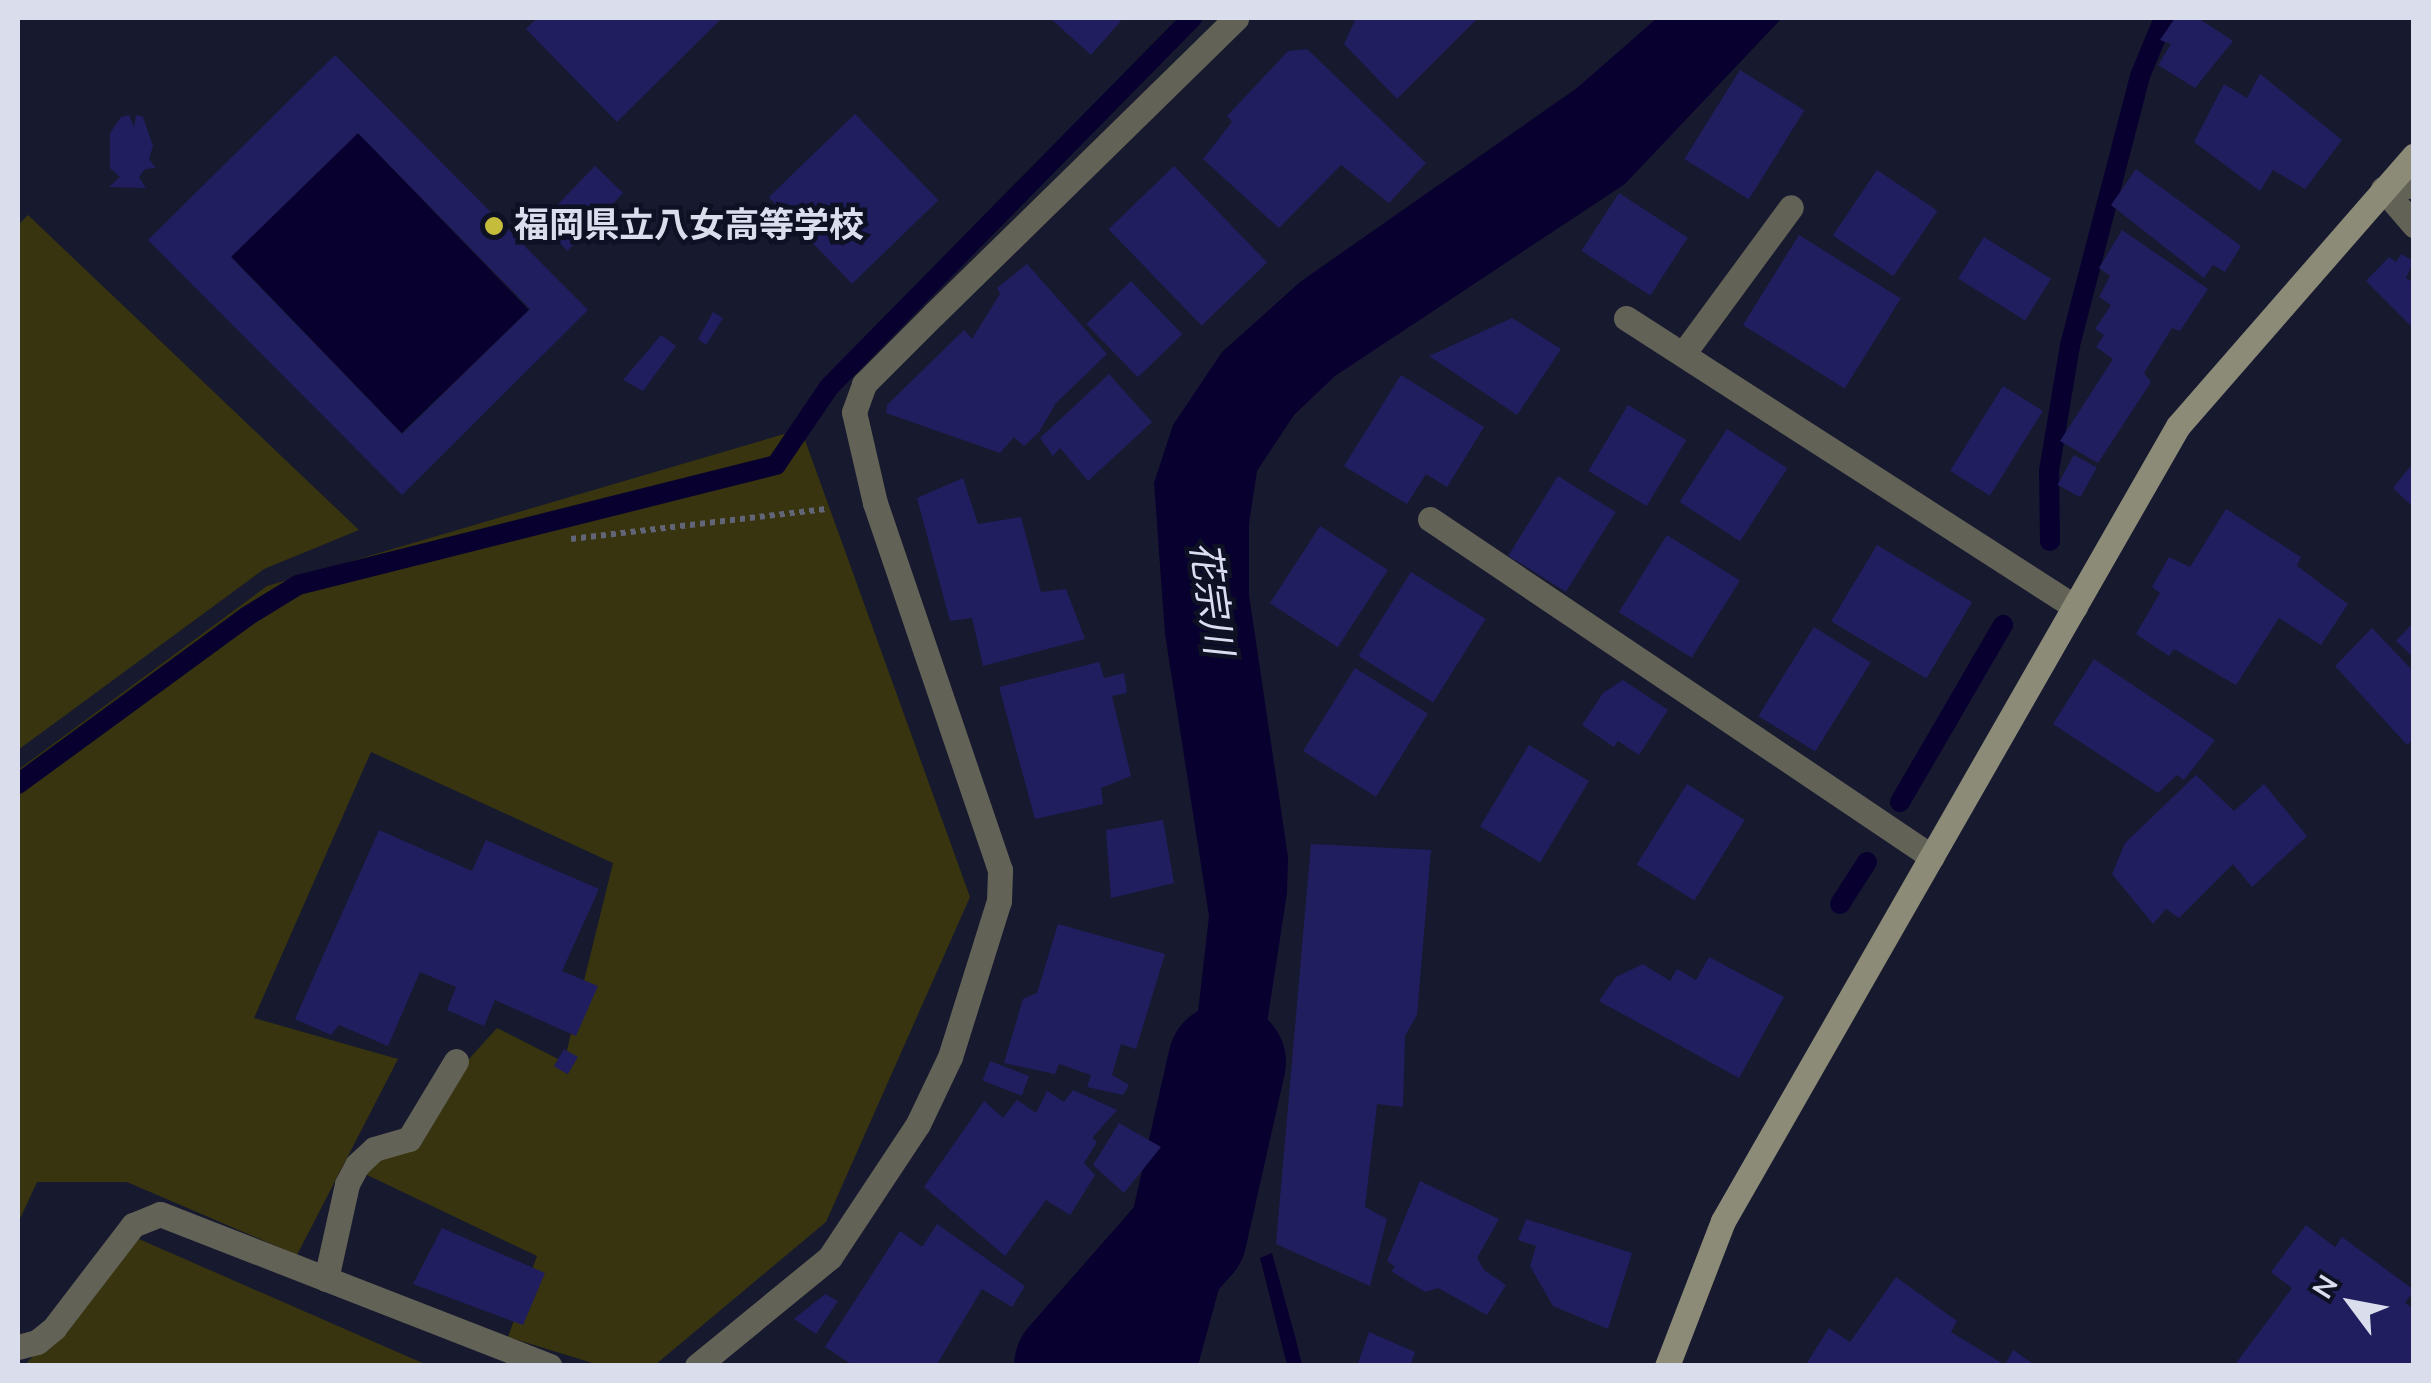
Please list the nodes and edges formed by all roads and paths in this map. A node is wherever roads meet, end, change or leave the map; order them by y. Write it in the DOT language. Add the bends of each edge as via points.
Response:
graph roads {
  1 [pos="1236,18"];
  2 [pos="2414,155"];
  3 [pos="2414,185"];
  4 [pos="2383,190"];
  5 [pos="1791,206"];
  6 [pos="2414,225"];
  7 [pos="1626,318"];
  8 [pos="1683,354"];
  9 [pos="875,504"];
  10 [pos="1430,519"];
  11 [pos="571,539"];
  12 [pos="2075,607"];
  13 [pos="1932,856"];
  14 [pos="456,1061"];
  15 [pos="326,1279"];
  16 [pos="18,1346"];
  17 [pos="549,1366"];
  18 [pos="697,1366"];
  19 [pos="1666,1366"];
  1 -- 9 [label="street" via="864,384 854,412"];
  2 -- 4 [label="street"];
  3 -- 4 [label="street"];
  4 -- 6 [label="street"];
  4 -- 12 [label="street" via="2178,426"];
  5 -- 8 [label="street"];
  7 -- 8 [label="street"];
  8 -- 12 [label="street"];
  9 -- 11 [label="path"];
  9 -- 18 [label="street" via="1000,870 1000,901 950,1057 918,1124 830,1257"];
  10 -- 13 [label="street"];
  12 -- 13 [label="street"];
  13 -- 19 [label="street" via="1723,1221"];
  14 -- 15 [label="street" via="409,1139 374,1149 358,1165 347,1184"];
  15 -- 16 [label="street" via="160,1214 134,1225 54,1328"];
  15 -- 17 [label="street"];
}
